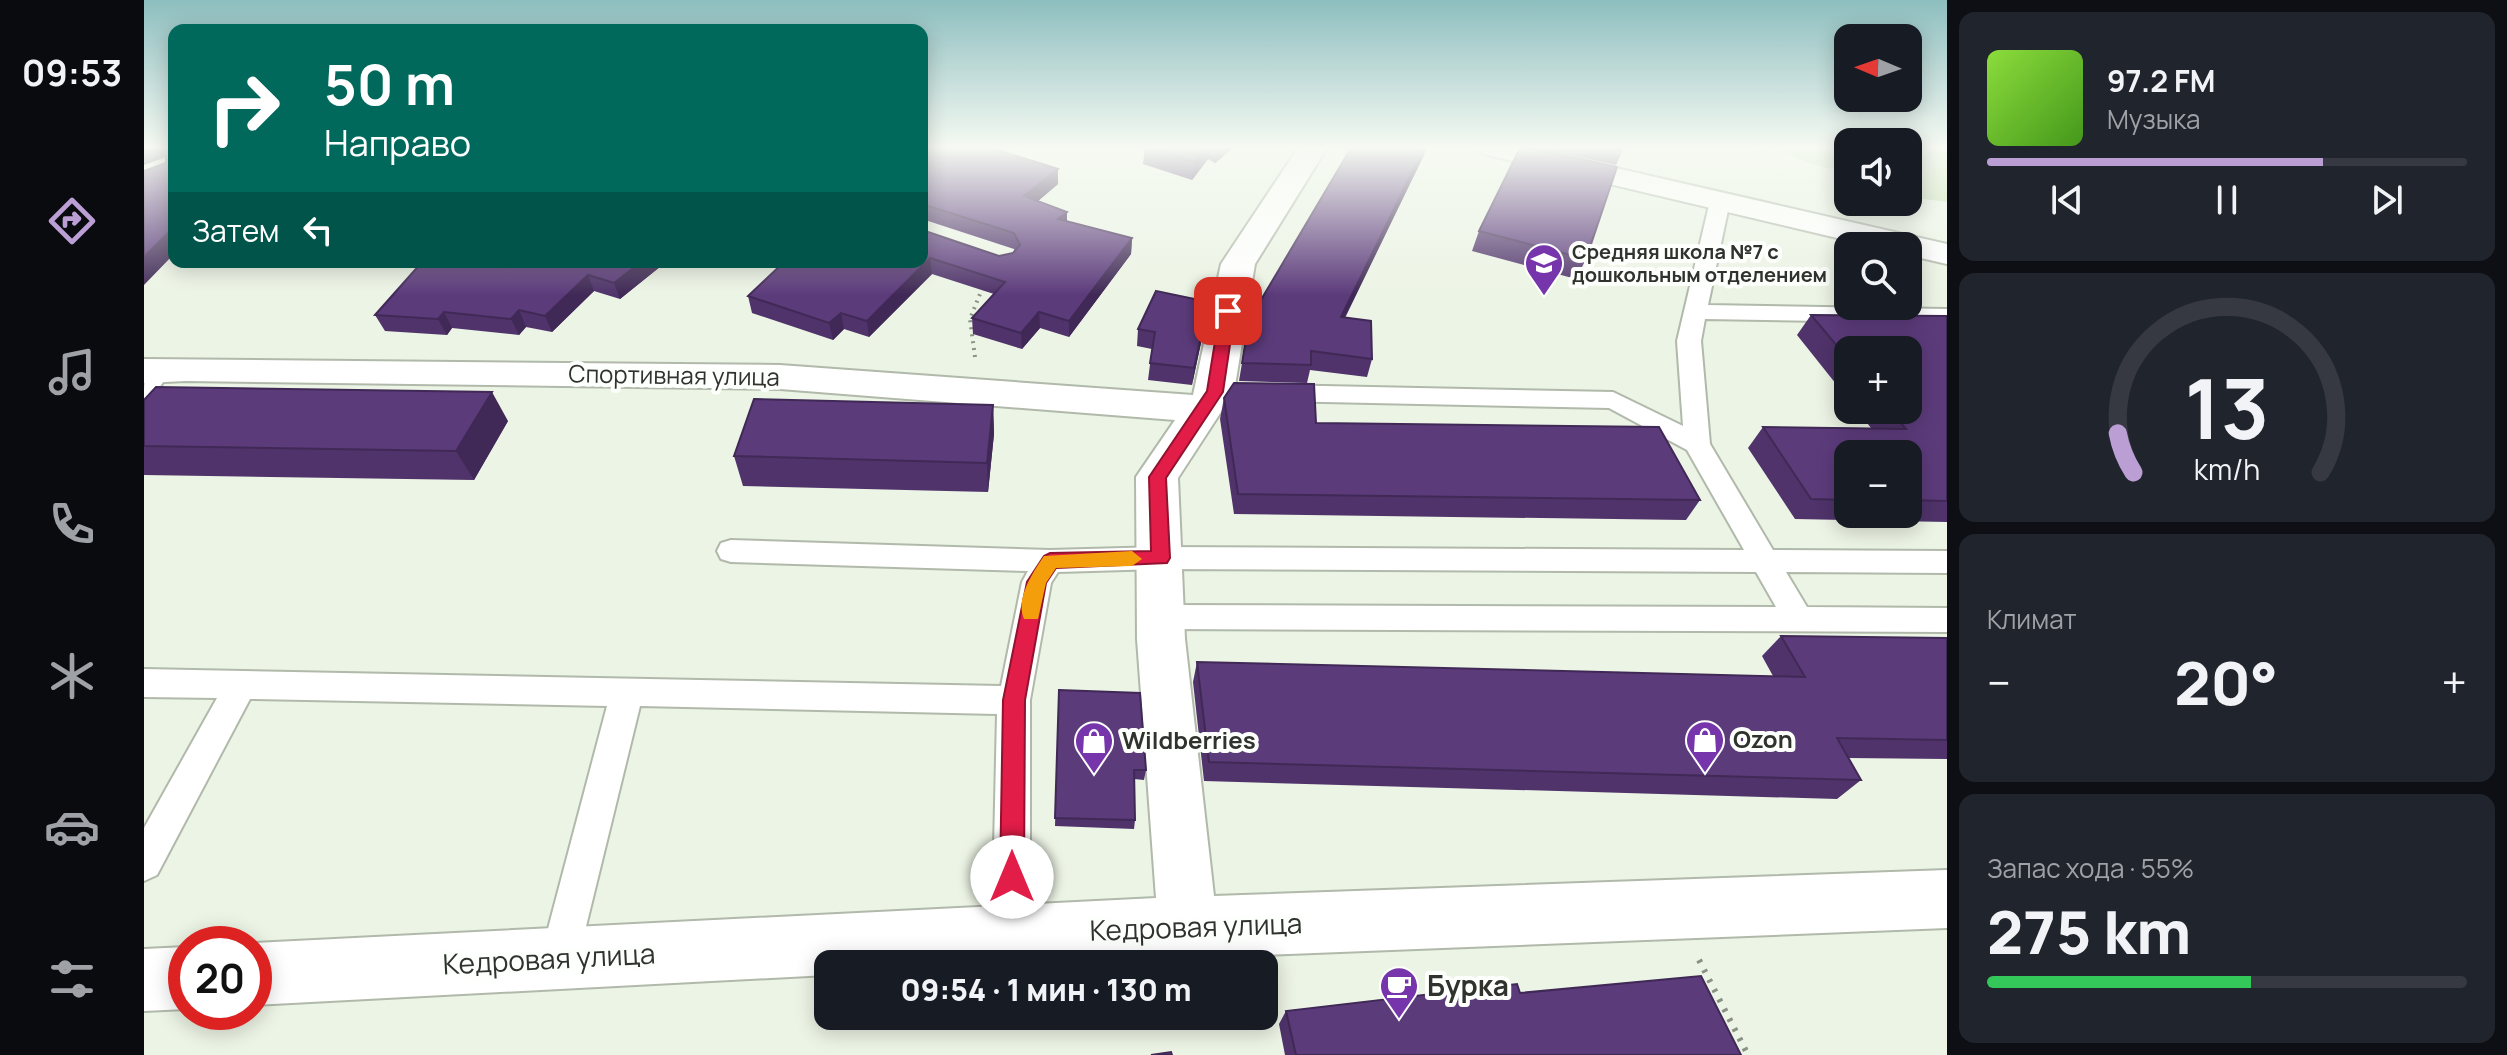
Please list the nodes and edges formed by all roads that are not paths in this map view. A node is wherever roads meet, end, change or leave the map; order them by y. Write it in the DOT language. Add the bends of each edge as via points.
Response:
graph roads {
  1 [pos="1281,197"];
  2 [pos="1704,197"];
  3 [pos="1720,201"];
  4 [pos="1947,254"];
  5 [pos="1696,312"];
  6 [pos="1947,316"];
  7 [pos="149,377"];
  8 [pos="1209,400"];
  9 [pos="1697,444"];
  10 [pos="731,551"];
  11 [pos="1160,558"];
  12 [pos="1050,561"];
  13 [pos="1764,561"];
  14 [pos="1947,562"];
  15 [pos="1161,617"];
  16 [pos="1798,619"];
  17 [pos="1947,620"];
  18 [pos="144,683"];
  19 [pos="241,685"];
  20 [pos="627,692"];
  21 [pos="1014,700"];
  22 [pos="144,863"];
  23 [pos="1947,899"];
  24 [pos="1188,927"];
  25 [pos="1011,936"];
  26 [pos="559,959"];
  27 [pos="272,973"];
  28 [pos="168,979"];
  29 [pos="144,980"];
  1 -- 8 [label="street" via="1238,264"];
  2 -- 3 [label="street"];
  3 -- 4 [label="street"];
  3 -- 5 [label="lane"];
  5 -- 6 [label="lane"];
  5 -- 9 [label="lane" via="1689,341"];
  7 -- 8 [label="street, Спортивная улица" via="780,377"];
  8 -- 9 [label="lane" via="1613,400"];
  8 -- 11 [label="street" via="1157,477"];
  9 -- 13 [label="lane"];
  10 -- 12 [label="lane"];
  11 -- 12 [label="lane"];
  11 -- 13 [label="lane"];
  11 -- 15 [label="street"];
  12 -- 21 [label="lane" via="1037,582"];
  13 -- 14 [label="lane"];
  13 -- 16 [label="lane"];
  15 -- 16 [label="lane"];
  15 -- 24 [label="street"];
  16 -- 17 [label="lane"];
  18 -- 19 [label="lane"];
  19 -- 20 [label="lane"];
  19 -- 22 [label="lane"];
  20 -- 21 [label="lane"];
  20 -- 26 [label="lane"];
  21 -- 25 [label="lane"];
  23 -- 24 [label="street, Кедровая улица"];
  24 -- 25 [label="street, Кедровая улица"];
  25 -- 26 [label="street, Кедровая улица"];
  26 -- 27 [label="street, Кедровая улица"];
  28 -- 29 [label="street"];
}
